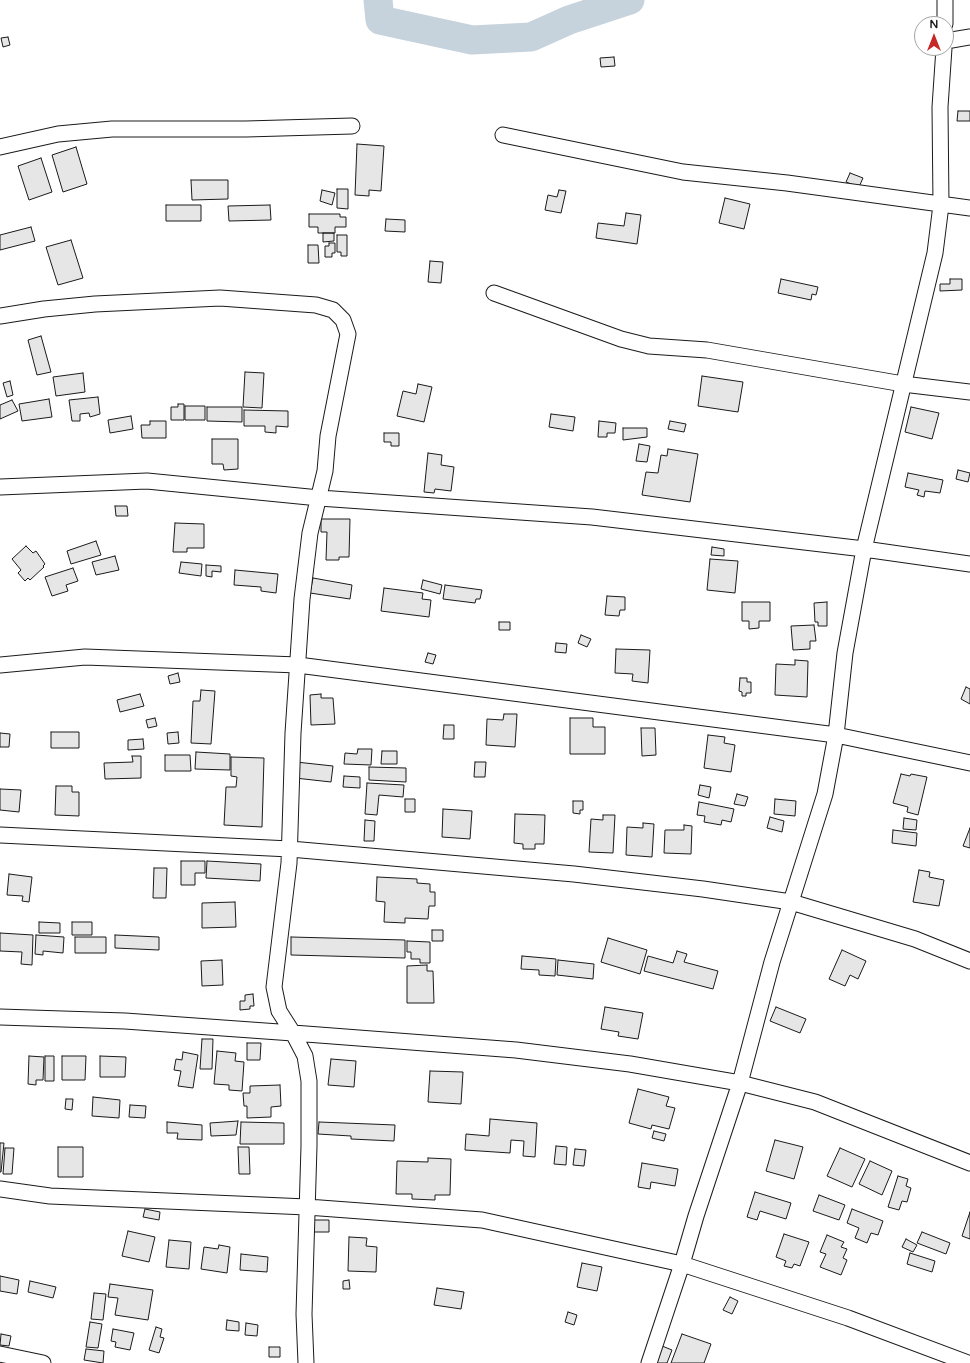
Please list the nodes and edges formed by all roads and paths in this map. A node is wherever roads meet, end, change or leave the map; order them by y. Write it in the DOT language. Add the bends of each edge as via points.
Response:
graph roads {
  1 [pos="945,0"];
  2 [pos="945,16"];
  3 [pos="970,37"];
  4 [pos="954,40"];
  5 [pos="943,56"];
  6 [pos="352,126"];
  7 [pos="503,135"];
  8 [pos="0,147"];
  9 [pos="942,205"];
  10 [pos="970,208"];
  11 [pos="494,293"];
  12 [pos="0,316"];
  13 [pos="903,384"];
  14 [pos="970,392"];
  15 [pos="0,487"];
  16 [pos="319,498"];
  17 [pos="864,549"];
  18 [pos="970,564"];
  19 [pos="298,664"];
  20 [pos="0,665"];
  21 [pos="836,735"];
  22 [pos="970,763"];
  23 [pos="0,835"];
  24 [pos="290,849"];
  25 [pos="792,902"];
  26 [pos="970,961"];
  27 [pos="0,1017"];
  28 [pos="293,1032"];
  29 [pos="740,1083"];
  30 [pos="970,1163"];
  31 [pos="0,1189"];
  32 [pos="307,1207"];
  33 [pos="682,1264"];
  34 [pos="0,1354"];
  35 [pos="43,1363"];
  36 [pos="306,1363"];
  37 [pos="649,1363"];
  38 [pos="968,1363"];
  1 -- 2 [label="street"];
  3 -- 4 [label="street"];
  5 -- 9 [label="street" via="940,107"];
  6 -- 8 [label="street" via="112,129 58,134"];
  7 -- 9 [label="street" via="683,172 787,183"];
  9 -- 10 [label="street"];
  9 -- 13 [label="street" via="927,294"];
  11 -- 13 [label="street" via="621,339 649,346 707,350"];
  12 -- 16 [label="street" via="95,304 220,298 316,305 333,310 343,320 348,334"];
  13 -- 14 [label="street"];
  13 -- 17 [label="street"];
  15 -- 16 [label="street" via="147,481"];
  16 -- 17 [label="street" via="592,517"];
  16 -- 19 [label="street" via="310,533"];
  17 -- 18 [label="street"];
  17 -- 21 [label="street" via="845,653"];
  19 -- 20 [label="street" via="85,657"];
  19 -- 21 [label="street"];
  19 -- 24 [label="street" via="293,733"];
  21 -- 22 [label="street"];
  21 -- 25 [label="street" via="825,794"];
  23 -- 24 [label="street"];
  24 -- 25 [label="street" via="574,874"];
  24 -- 28 [label="street" via="274,987 279,1011"];
  25 -- 26 [label="street" via="915,939"];
  25 -- 29 [label="street" via="772,962"];
  27 -- 28 [label="street" via="125,1021"];
  28 -- 29 [label="street" via="516,1050 630,1064"];
  28 -- 32 [label="street" via="305,1056 309,1081"];
  29 -- 30 [label="street" via="815,1102"];
  29 -- 33 [label="street"];
  31 -- 32 [label="street" via="50,1196"];
  32 -- 33 [label="street" via="482,1220"];
  32 -- 36 [label="street" via="304,1314"];
  33 -- 37 [label="street"];
  33 -- 38 [label="street" via="848,1318"];
  34 -- 35 [label="street"];
}
